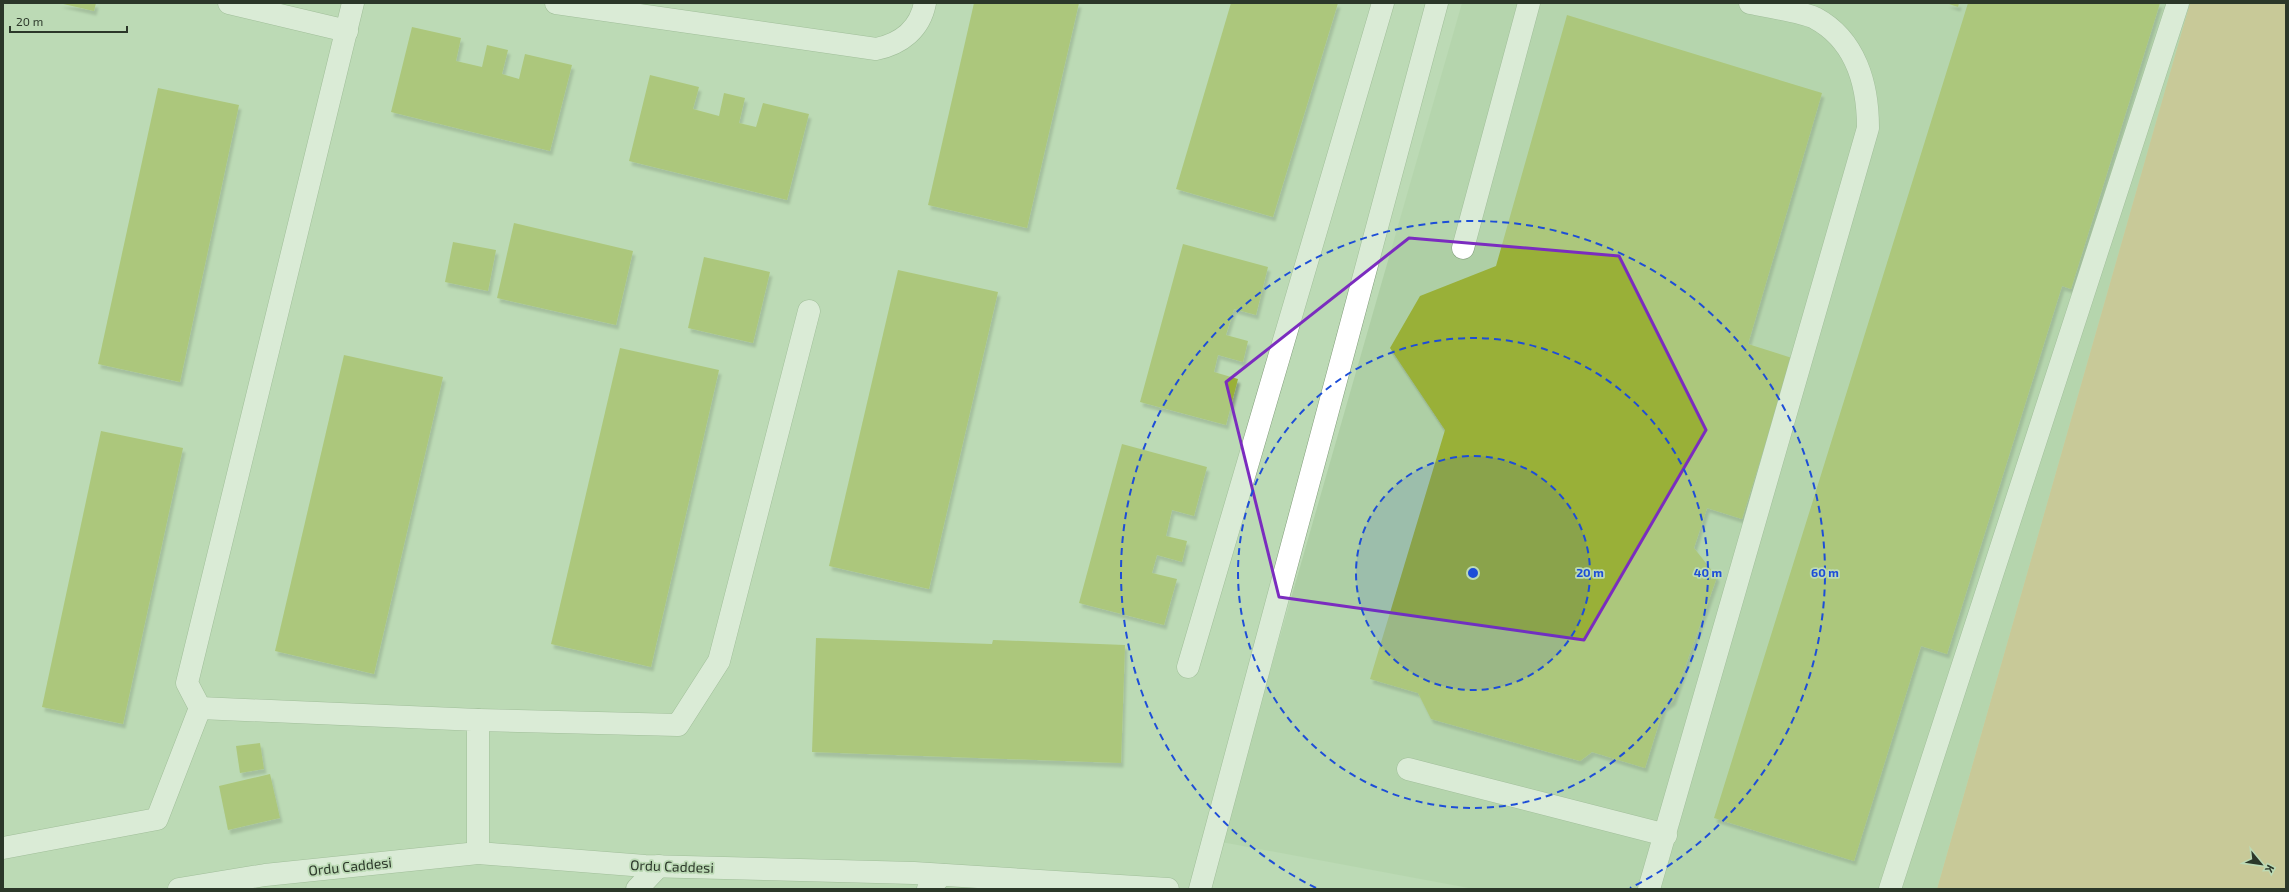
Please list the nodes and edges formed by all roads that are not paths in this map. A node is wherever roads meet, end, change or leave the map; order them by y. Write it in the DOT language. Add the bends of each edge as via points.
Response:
graph roads {
  1 [pos="229,3"];
  2 [pos="353,3"];
  3 [pos="556,3"];
  4 [pos="925,3"];
  5 [pos="1383,3"];
  6 [pos="1437,3"];
  7 [pos="1529,3"];
  8 [pos="1750,3"];
  9 [pos="2178,3"];
  10 [pos="347,31"];
  11 [pos="1463,248"];
  12 [pos="809,310"];
  13 [pos="1188,667"];
  14 [pos="200,708"];
  15 [pos="478,720"];
  16 [pos="1408,769"];
  17 [pos="1666,836"];
  18 [pos="3,848"];
  19 [pos="478,853"];
  20 [pos="659,866"];
  21 [pos="935,882"];
  22 [pos="220,886"];
  23 [pos="179,889"];
  24 [pos="636,889"];
  25 [pos="1168,889"];
  26 [pos="1200,889"];
  27 [pos="1648,889"];
  28 [pos="1890,889"];
  1 -- 10 [label="main road"];
  2 -- 10 [label="main road"];
  3 -- 4 [label="main road" via="876,49 888,46 910,33 918,22"];
  5 -- 13 [label="main road"];
  6 -- 26 [label="main road"];
  7 -- 11 [label="main road"];
  8 -- 17 [label="main road" via="1814,18 1844,43 1863,78 1868,102 1868,128"];
  9 -- 28 [label="main road"];
  10 -- 14 [label="main road" via="186,683"];
  12 -- 15 [label="main road" via="719,661 678,724"];
  14 -- 15 [label="main road"];
  14 -- 18 [label="main road" via="157,819"];
  15 -- 19 [label="main road"];
  16 -- 17 [label="main road"];
  17 -- 27 [label="main road"];
  19 -- 20 [label="main road, Ordu Caddesi"];
  19 -- 22 [label="main road, Ordu Caddesi" via="265,875"];
  20 -- 21 [label="main road, Ordu Caddesi"];
  20 -- 24 [label="main road"];
  21 -- 25 [label="main road, Ordu Caddesi"];
  22 -- 23 [label="main road, Ordu Caddesi"];
}
